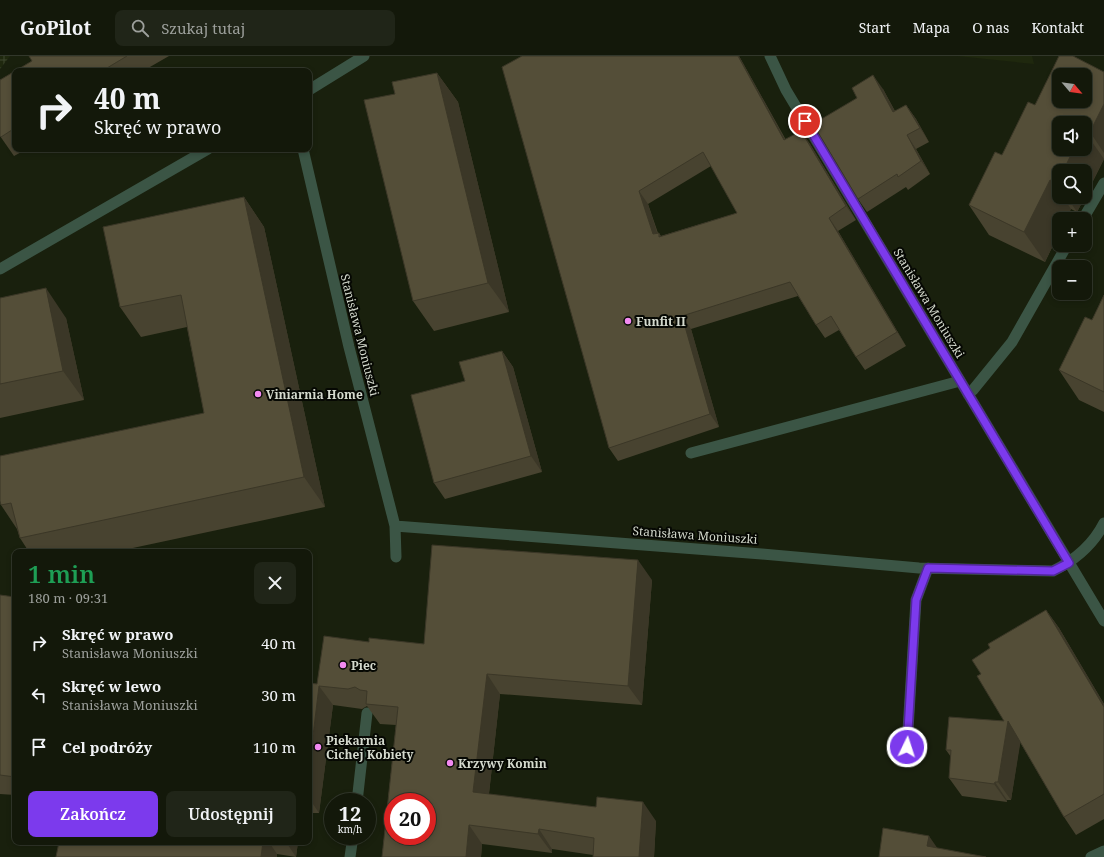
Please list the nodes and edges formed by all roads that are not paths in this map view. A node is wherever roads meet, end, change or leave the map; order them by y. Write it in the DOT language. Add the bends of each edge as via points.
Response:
graph roads {
  1 [pos="364,56"];
  2 [pos="770,56"];
  3 [pos="312,88"];
  4 [pos="203,152"];
  5 [pos="304,152"];
  6 [pos="1104,184"];
  7 [pos="1087,212"];
  8 [pos="1063,252"];
  9 [pos="0,269"];
  10 [pos="960,380"];
  11 [pos="968,394"];
  12 [pos="691,453"];
  13 [pos="1104,523"];
  14 [pos="395,526"];
  15 [pos="396,557"];
  16 [pos="1069,563"];
  17 [pos="928,568"];
  18 [pos="1104,621"];
  19 [pos="367,713"];
  20 [pos="906,762"];
  21 [pos="359,793"];
  22 [pos="352,845"];
  23 [pos="1104,851"];
  24 [pos="350,857"];
  25 [pos="1091,857"];
  1 -- 3 [label="street"];
  2 -- 10 [label="street, Stanisława Moniuszki" via="789,93"];
  4 -- 9 [label="street"];
  5 -- 14 [label="street, Stanisława Moniuszki" via="349,347"];
  6 -- 7 [label="street"];
  8 -- 11 [label="street" via="1012,342"];
  10 -- 11 [label="street, Stanisława Moniuszki"];
  10 -- 12 [label="street"];
  11 -- 16 [label="street, Stanisława Moniuszki"];
  13 -- 16 [label="street" via="1099,533"];
  14 -- 15 [label="street, Stanisława Moniuszki"];
  14 -- 17 [label="street, Stanisława Moniuszki"];
  16 -- 17 [label="street, Stanisława Moniuszki" via="1053,571"];
  16 -- 18 [label="street, Stanisława Moniuszki"];
  17 -- 20 [label="street" via="916,600"];
  19 -- 21 [label="street"];
  22 -- 24 [label="street"];
  23 -- 25 [label="street"];
}
